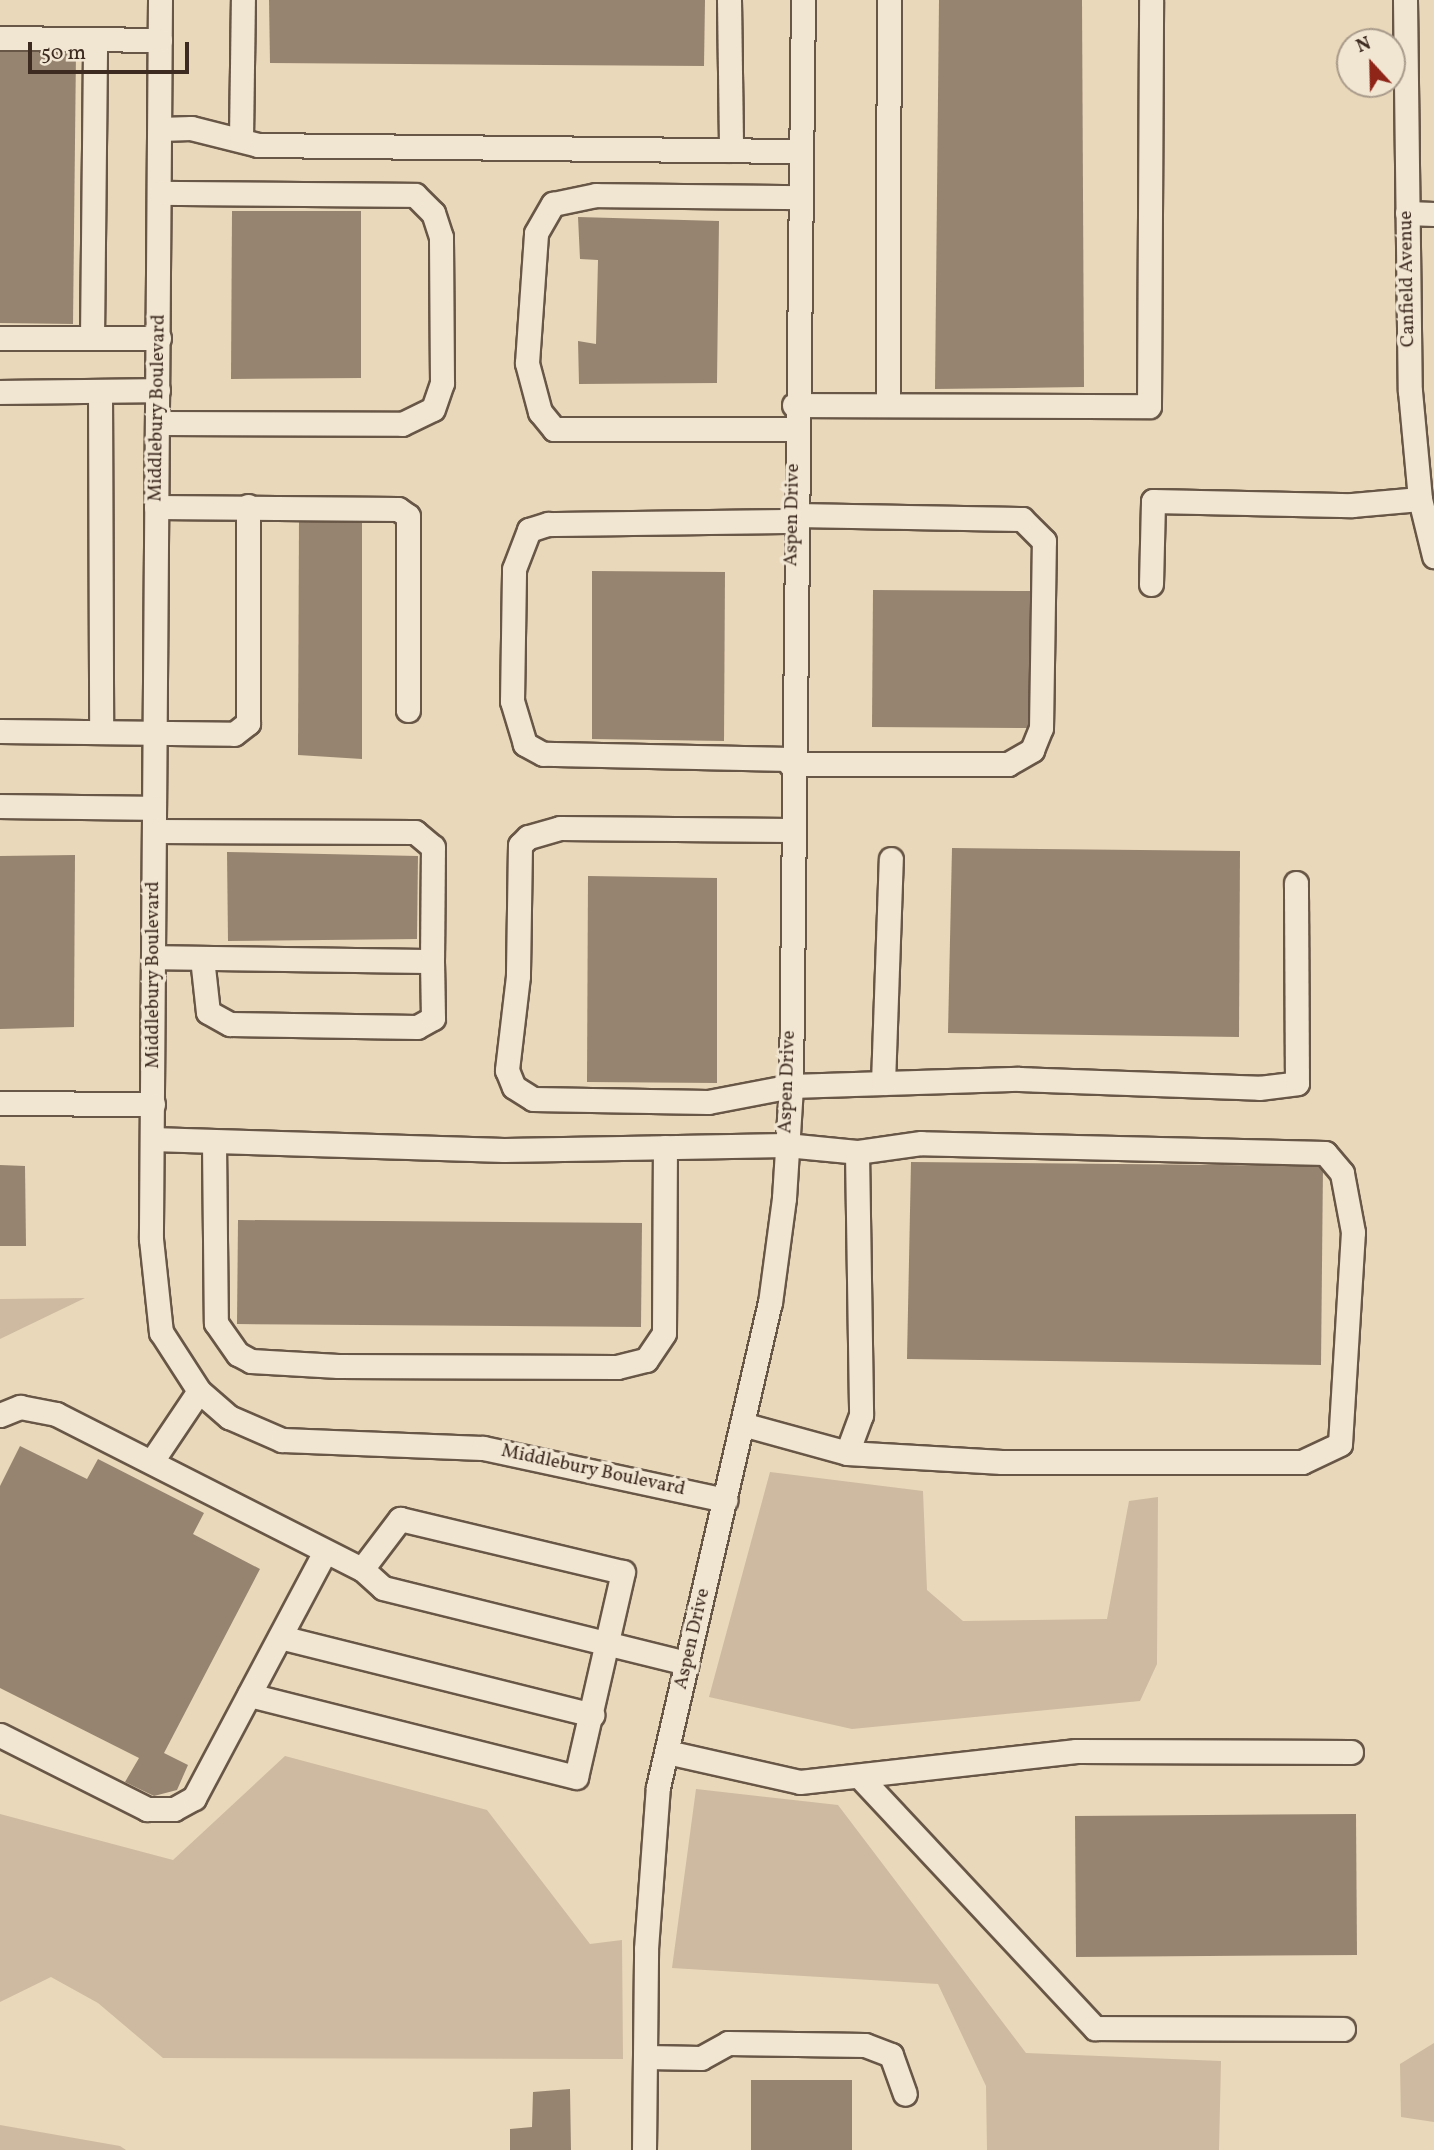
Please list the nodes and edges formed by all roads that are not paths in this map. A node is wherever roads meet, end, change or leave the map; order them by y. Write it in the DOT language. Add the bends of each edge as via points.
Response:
graph roads {
  1 [pos="160,0"];
  2 [pos="243,0"];
  3 [pos="729,0"];
  4 [pos="803,0"];
  5 [pos="889,0"];
  6 [pos="1152,0"];
  7 [pos="1405,0"];
  8 [pos="0,38"];
  9 [pos="94,40"];
  10 [pos="160,40"];
  11 [pos="160,129"];
  12 [pos="241,138"];
  13 [pos="730,150"];
  14 [pos="796,151"];
  15 [pos="161,194"];
  16 [pos="796,197"];
  17 [pos="1407,213"];
  18 [pos="1434,214"];
  19 [pos="0,338"];
  20 [pos="92,338"];
  21 [pos="159,338"];
  22 [pos="158,390"];
  23 [pos="100,391"];
  24 [pos="0,392"];
  25 [pos="794,405"];
  26 [pos="888,405"];
  27 [pos="158,423"];
  28 [pos="794,429"];
  29 [pos="1420,499"];
  30 [pos="248,506"];
  31 [pos="156,507"];
  32 [pos="793,518"];
  33 [pos="1434,556"];
  34 [pos="1151,584"];
  35 [pos="408,710"];
  36 [pos="0,730"];
  37 [pos="102,730"];
  38 [pos="154,731"];
  39 [pos="790,761"];
  40 [pos="0,806"];
  41 [pos="154,820"];
  42 [pos="790,830"];
  43 [pos="891,859"];
  44 [pos="1296,883"];
  45 [pos="155,957"];
  46 [pos="202,958"];
  47 [pos="432,961"];
  48 [pos="883,1083"];
  49 [pos="791,1086"];
  50 [pos="0,1102"];
  51 [pos="153,1104"];
  52 [pos="152,1139"];
  53 [pos="214,1143"];
  54 [pos="786,1144"];
  55 [pos="665,1147"];
  56 [pos="857,1152"];
  57 [pos="199,1391"];
  58 [pos="0,1415"];
  59 [pos="742,1424"];
  60 [pos="847,1453"];
  61 [pos="152,1461"];
  62 [pos="725,1500"];
  63 [pos="325,1552"];
  64 [pos="362,1569"];
  65 [pos="280,1637"];
  66 [pos="609,1643"];
  67 [pos="687,1662"];
  68 [pos="249,1695"];
  69 [pos="592,1715"];
  70 [pos="0,1735"];
  71 [pos="667,1752"];
  72 [pos="1351,1752"];
  73 [pos="860,1777"];
  74 [pos="1343,2029"];
  75 [pos="646,2057"];
  76 [pos="905,2094"];
  77 [pos="645,2150"];
  1 -- 10 [label="street, Middlebury Boulevard"];
  2 -- 12 [label="street"];
  3 -- 13 [label="street"];
  4 -- 14 [label="street, Aspen Drive"];
  5 -- 26 [label="street"];
  6 -- 26 [label="street" via="1149,406"];
  7 -- 17 [label="street, Canfield Avenue"];
  8 -- 9 [label="street"];
  9 -- 10 [label="street"];
  9 -- 20 [label="street"];
  10 -- 11 [label="street, Middlebury Boulevard"];
  11 -- 12 [label="street"];
  11 -- 15 [label="street, Middlebury Boulevard"];
  12 -- 13 [label="street" via="258,145"];
  13 -- 14 [label="street"];
  14 -- 16 [label="street, Aspen Drive"];
  15 -- 21 [label="street, Middlebury Boulevard"];
  15 -- 27 [label="street" via="415,195 433,213 441,237 442,383 433,409 402,424"];
  16 -- 25 [label="street, Aspen Drive"];
  16 -- 28 [label="street" via="596,195 553,204 536,233 527,363 540,412 554,429"];
  17 -- 18 [label="street"];
  17 -- 29 [label="street, Canfield Avenue" via="1410,391"];
  19 -- 20 [label="street"];
  20 -- 21 [label="street"];
  21 -- 22 [label="street, Middlebury Boulevard"];
  22 -- 23 [label="street"];
  22 -- 27 [label="street, Middlebury Boulevard"];
  23 -- 24 [label="street"];
  23 -- 37 [label="street"];
  25 -- 26 [label="street"];
  25 -- 28 [label="street, Aspen Drive"];
  27 -- 31 [label="street, Middlebury Boulevard"];
  28 -- 32 [label="street, Aspen Drive"];
  29 -- 33 [label="street, Canfield Avenue"];
  29 -- 34 [label="street" via="1352,505 1153,500"];
  30 -- 31 [label="street"];
  30 -- 35 [label="street" via="398,509 408,516"];
  30 -- 38 [label="street" via="248,723 234,734"];
  31 -- 38 [label="street, Middlebury Boulevard"];
  32 -- 39 [label="street, Aspen Drive"];
  32 -- 39 [label="street" via="1022,519 1044,541 1041,727 1032,750 1008,764"];
  32 -- 39 [label="street" via="548,524 529,530 514,569 512,701 525,744 543,754"];
  36 -- 37 [label="street"];
  37 -- 38 [label="street"];
  38 -- 41 [label="street, Middlebury Boulevard"];
  39 -- 42 [label="street, Aspen Drive"];
  40 -- 41 [label="street"];
  41 -- 45 [label="street, Middlebury Boulevard"];
  41 -- 47 [label="street" via="415,832 433,847"];
  42 -- 49 [label="street, Aspen Drive"];
  42 -- 49 [label="street" via="560,828 528,837 520,845 518,976 507,1070 514,1087 533,1099 708,1102"];
  43 -- 48 [label="street"];
  44 -- 48 [label="street" via="1297,1083 1259,1088 1019,1079"];
  45 -- 46 [label="street"];
  45 -- 51 [label="street, Middlebury Boulevard"];
  46 -- 47 [label="street"];
  46 -- 47 [label="street" via="208,1012 230,1024 417,1027 433,1018"];
  48 -- 49 [label="street"];
  49 -- 54 [label="street, Aspen Drive"];
  50 -- 51 [label="street"];
  51 -- 52 [label="street, Middlebury Boulevard"];
  52 -- 53 [label="street"];
  52 -- 57 [label="street, Middlebury Boulevard" via="155,1310 170,1350"];
  53 -- 55 [label="street"];
  53 -- 55 [label="street" via="216,1323 238,1354 251,1361 338,1366 617,1367 646,1360 664,1333"];
  54 -- 55 [label="street"];
  54 -- 56 [label="street"];
  54 -- 59 [label="street, Aspen Drive" via="770,1303"];
  56 -- 60 [label="street" via="861,1415"];
  56 -- 60 [label="street" via="921,1143 1325,1153 1342,1173 1353,1232 1348,1386 1340,1444 1302,1461 1002,1462"];
  57 -- 61 [label="street"];
  57 -- 62 [label="street, Middlebury Boulevard" via="229,1417 282,1440 483,1448"];
  58 -- 61 [label="street" via="20,1408 56,1414"];
  59 -- 60 [label="street"];
  59 -- 62 [label="street, Aspen Drive"];
  61 -- 63 [label="street"];
  62 -- 67 [label="street, Aspen Drive"];
  63 -- 64 [label="street"];
  63 -- 65 [label="street"];
  64 -- 66 [label="street" via="383,1588"];
  64 -- 66 [label="street" via="400,1519 623,1572"];
  65 -- 68 [label="street"];
  65 -- 69 [label="street"];
  66 -- 67 [label="street"];
  66 -- 69 [label="street"];
  67 -- 71 [label="street, Aspen Drive"];
  68 -- 69 [label="street" via="576,1777"];
  68 -- 70 [label="street" via="194,1798 174,1809 147,1809"];
  71 -- 73 [label="street" via="800,1782"];
  71 -- 75 [label="street, Aspen Drive" via="651,1853"];
  72 -- 73 [label="street" via="1076,1751"];
  73 -- 74 [label="street" via="1095,2028"];
  75 -- 76 [label="street" via="701,2057 727,2043 866,2045 891,2055"];
  75 -- 77 [label="street, Aspen Drive"];
}
